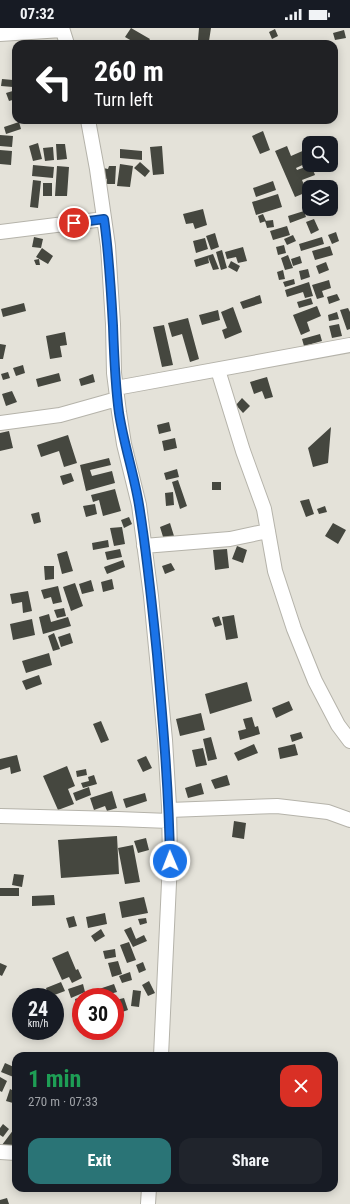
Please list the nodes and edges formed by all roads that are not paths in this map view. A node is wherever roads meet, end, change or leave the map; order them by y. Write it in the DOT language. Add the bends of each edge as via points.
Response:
graph roads {
  1 [pos="62,29"];
  2 [pos="0,34"];
  3 [pos="66,40"];
  4 [pos="89,124"];
  5 [pos="104,219"];
  6 [pos="0,232"];
  7 [pos="350,345"];
  8 [pos="218,370"];
  9 [pos="117,394"];
  10 [pos="0,423"];
  11 [pos="268,531"];
  12 [pos="144,546"];
  13 [pos="350,741"];
  14 [pos="0,816"];
  15 [pos="169,816"];
  16 [pos="350,820"];
  17 [pos="162,1052"];
  18 [pos="0,1152"];
  19 [pos="12,1153"];
  20 [pos="149,1192"];
  21 [pos="148,1204"];
  1 -- 2 [label="street"];
  1 -- 3 [label="street"];
  4 -- 5 [label="street"];
  5 -- 6 [label="street"];
  5 -- 9 [label="street"];
  7 -- 8 [label="street"];
  8 -- 9 [label="street"];
  8 -- 11 [label="street" via="264,509"];
  9 -- 10 [label="street" via="60,415"];
  9 -- 12 [label="street" via="124,444 139,505"];
  11 -- 12 [label="street" via="230,539"];
  11 -- 13 [label="street" via="275,571 294,629 315,681 338,725"];
  12 -- 15 [label="street" via="160,683"];
  14 -- 15 [label="street" via="118,819"];
  15 -- 16 [label="street" via="277,806 328,812"];
  15 -- 17 [label="street" via="170,861"];
  18 -- 19 [label="street"];
  20 -- 21 [label="street"];
}
